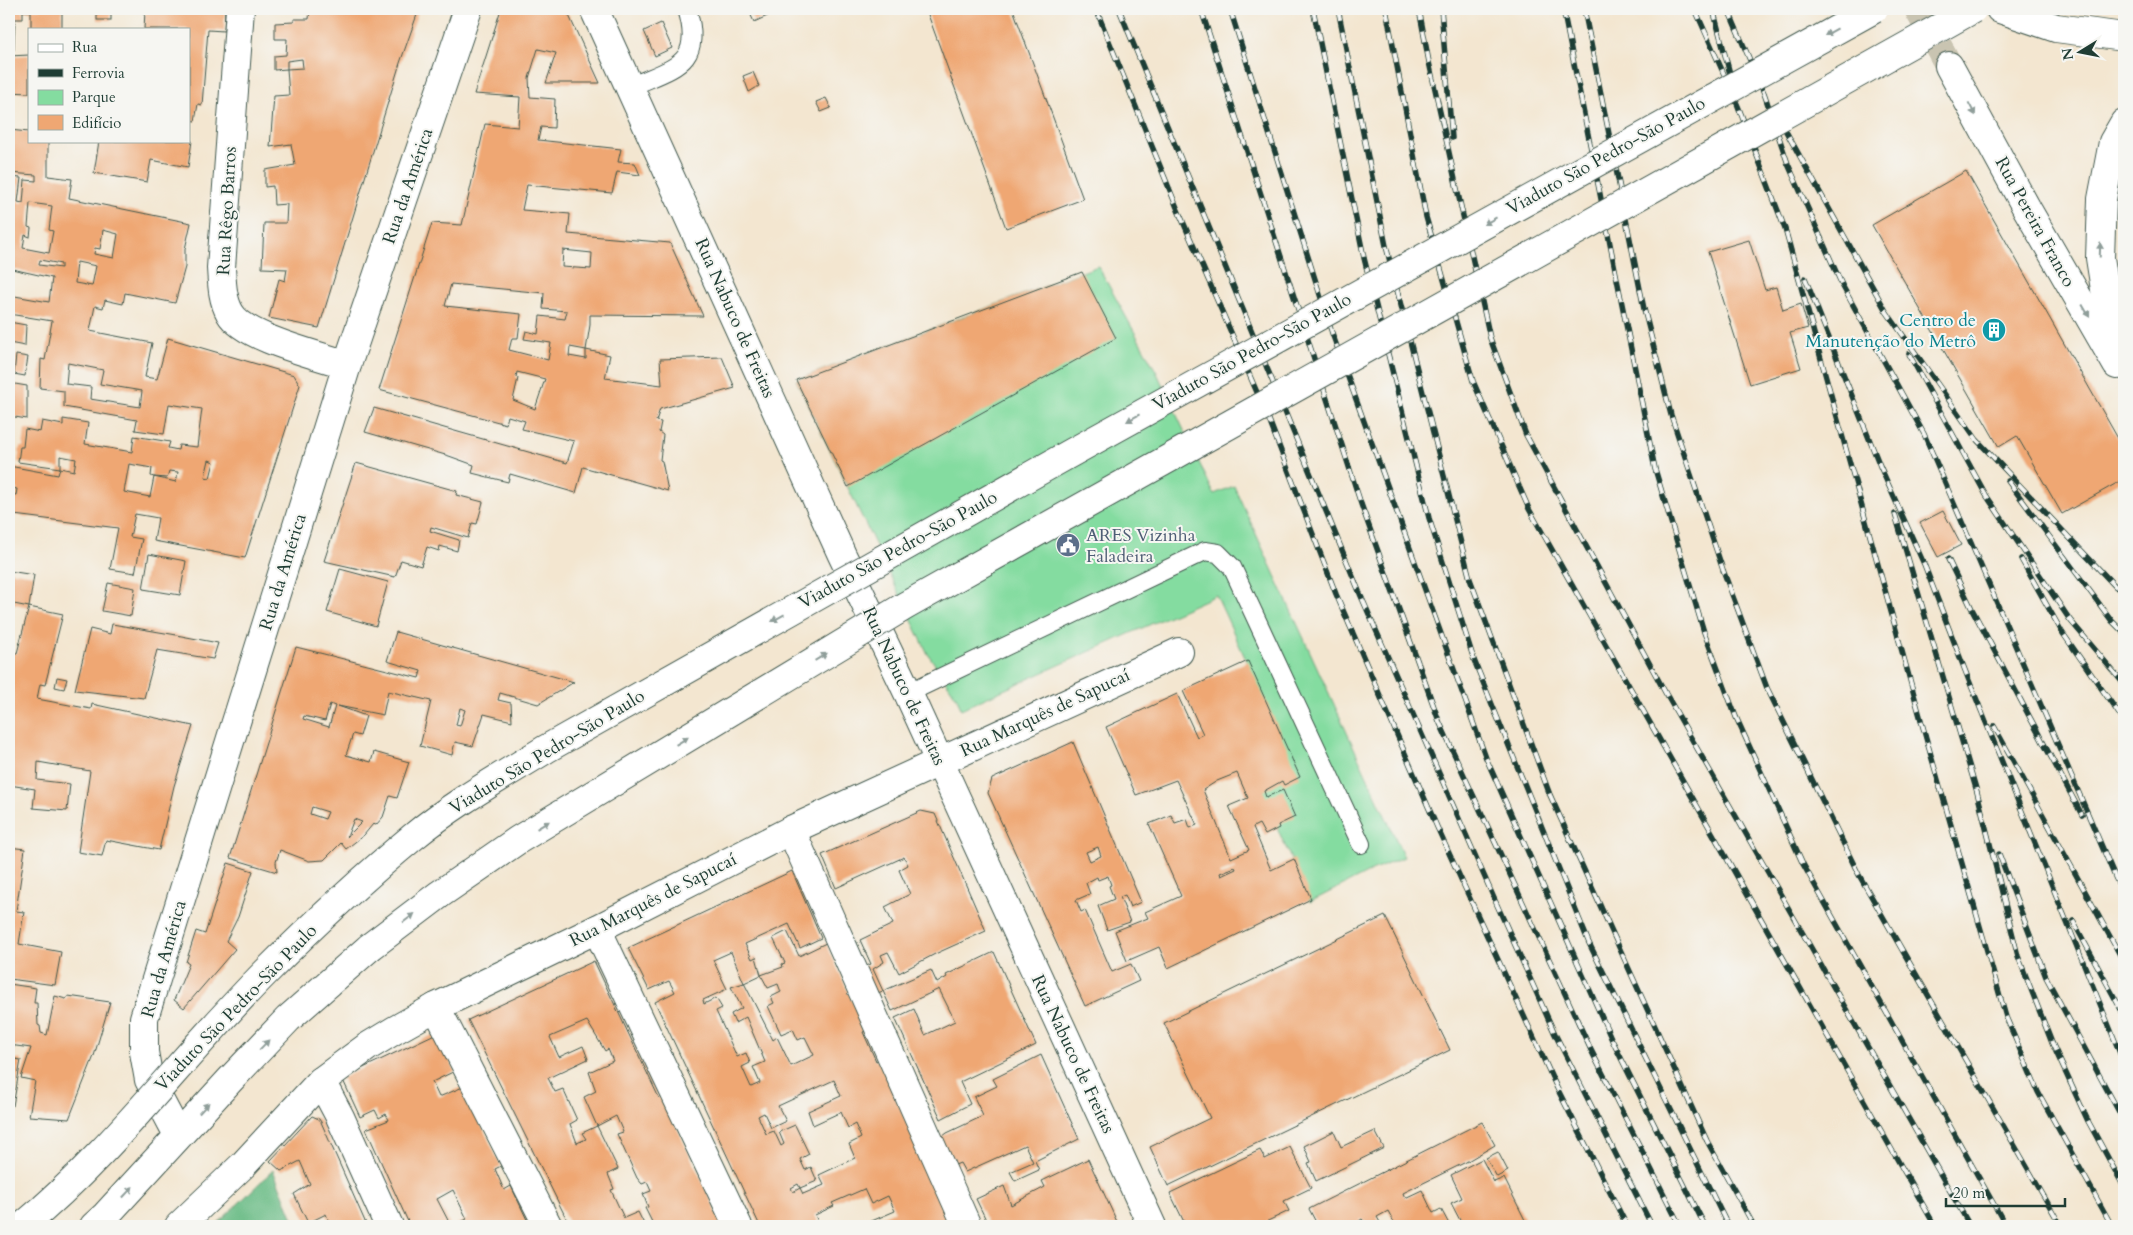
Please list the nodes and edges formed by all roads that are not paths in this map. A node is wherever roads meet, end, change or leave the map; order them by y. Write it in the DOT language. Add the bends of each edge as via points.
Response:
graph roads {
  1 [pos="240,9"];
  2 [pos="468,9"];
  3 [pos="594,9"];
  4 [pos="687,9"];
  5 [pos="1874,9"];
  6 [pos="1973,9"];
  7 [pos="2000,9"];
  8 [pos="2124,37"];
  9 [pos="1949,66"];
  10 [pos="630,87"];
  11 [pos="2124,123"];
  12 [pos="348,365"];
  13 [pos="2124,365"];
  14 [pos="2124,377"];
  15 [pos="1179,652"];
  16 [pos="908,693"];
  17 [pos="939,762"];
  18 [pos="790,830"];
  19 [pos="1361,844"];
  20 [pos="597,929"];
  21 [pos="436,1007"];
  22 [pos="321,1081"];
  23 [pos="178,1136"];
  24 [pos="23,1226"];
  25 [pos="94,1226"];
  26 [pos="179,1226"];
  27 [pos="389,1226"];
  28 [pos="548,1226"];
  29 [pos="738,1226"];
  30 [pos="967,1226"];
  31 [pos="1152,1226"];
  1 -- 12 [label="street, Rua Rêgo Barros" via="221,268 223,294 230,313 247,329"];
  2 -- 12 [label="street, Rua da América"];
  3 -- 10 [label="street, Rua Nabuco de Freitas"];
  4 -- 10 [label="lane" via="693,29 691,49 682,62"];
  5 -- 24 [label="street, Viaduto São Pedro-São Paulo, one-way, bridge" via="1071,453 546,749 474,793 414,836 265,973 90,1165"];
  23 -- 6 [label="street, one-way, bridge" via="288,1019 370,947 518,840 905,606"];
  7 -- 8 [label="street" via="2056,28"];
  9 -- 14 [label="street, Rua Pereira Franco, one-way" via="2026,209"];
  10 -- 16 [label="street, Rua Nabuco de Freitas"];
  13 -- 11 [label="street, one-way" via="2111,327 2100,258 2102,199 2113,142"];
  12 -- 23 [label="street, Rua da América" via="144,1018 144,1052 149,1080"];
  15 -- 17 [label="street, Rua Marquês de Sapucaí"];
  16 -- 17 [label="street, Rua Nabuco de Freitas"];
  16 -- 19 [label="lane" via="1205,551 1218,553 1232,567"];
  17 -- 18 [label="street, Rua Marquês de Sapucaí"];
  17 -- 31 [label="street, Rua Nabuco de Freitas"];
  18 -- 20 [label="street, Rua Marquês de Sapucaí"];
  18 -- 30 [label="street"];
  20 -- 21 [label="street, Rua Marquês de Sapucaí"];
  20 -- 29 [label="street"];
  21 -- 22 [label="street, Rua Marquês de Sapucaí" via="368,1047"];
  21 -- 28 [label="street"];
  22 -- 26 [label="street, Rua Marquês de Sapucaí" via="243,1165"];
  22 -- 27 [label="street"];
  25 -- 23 [label="street, one-way"];
}
